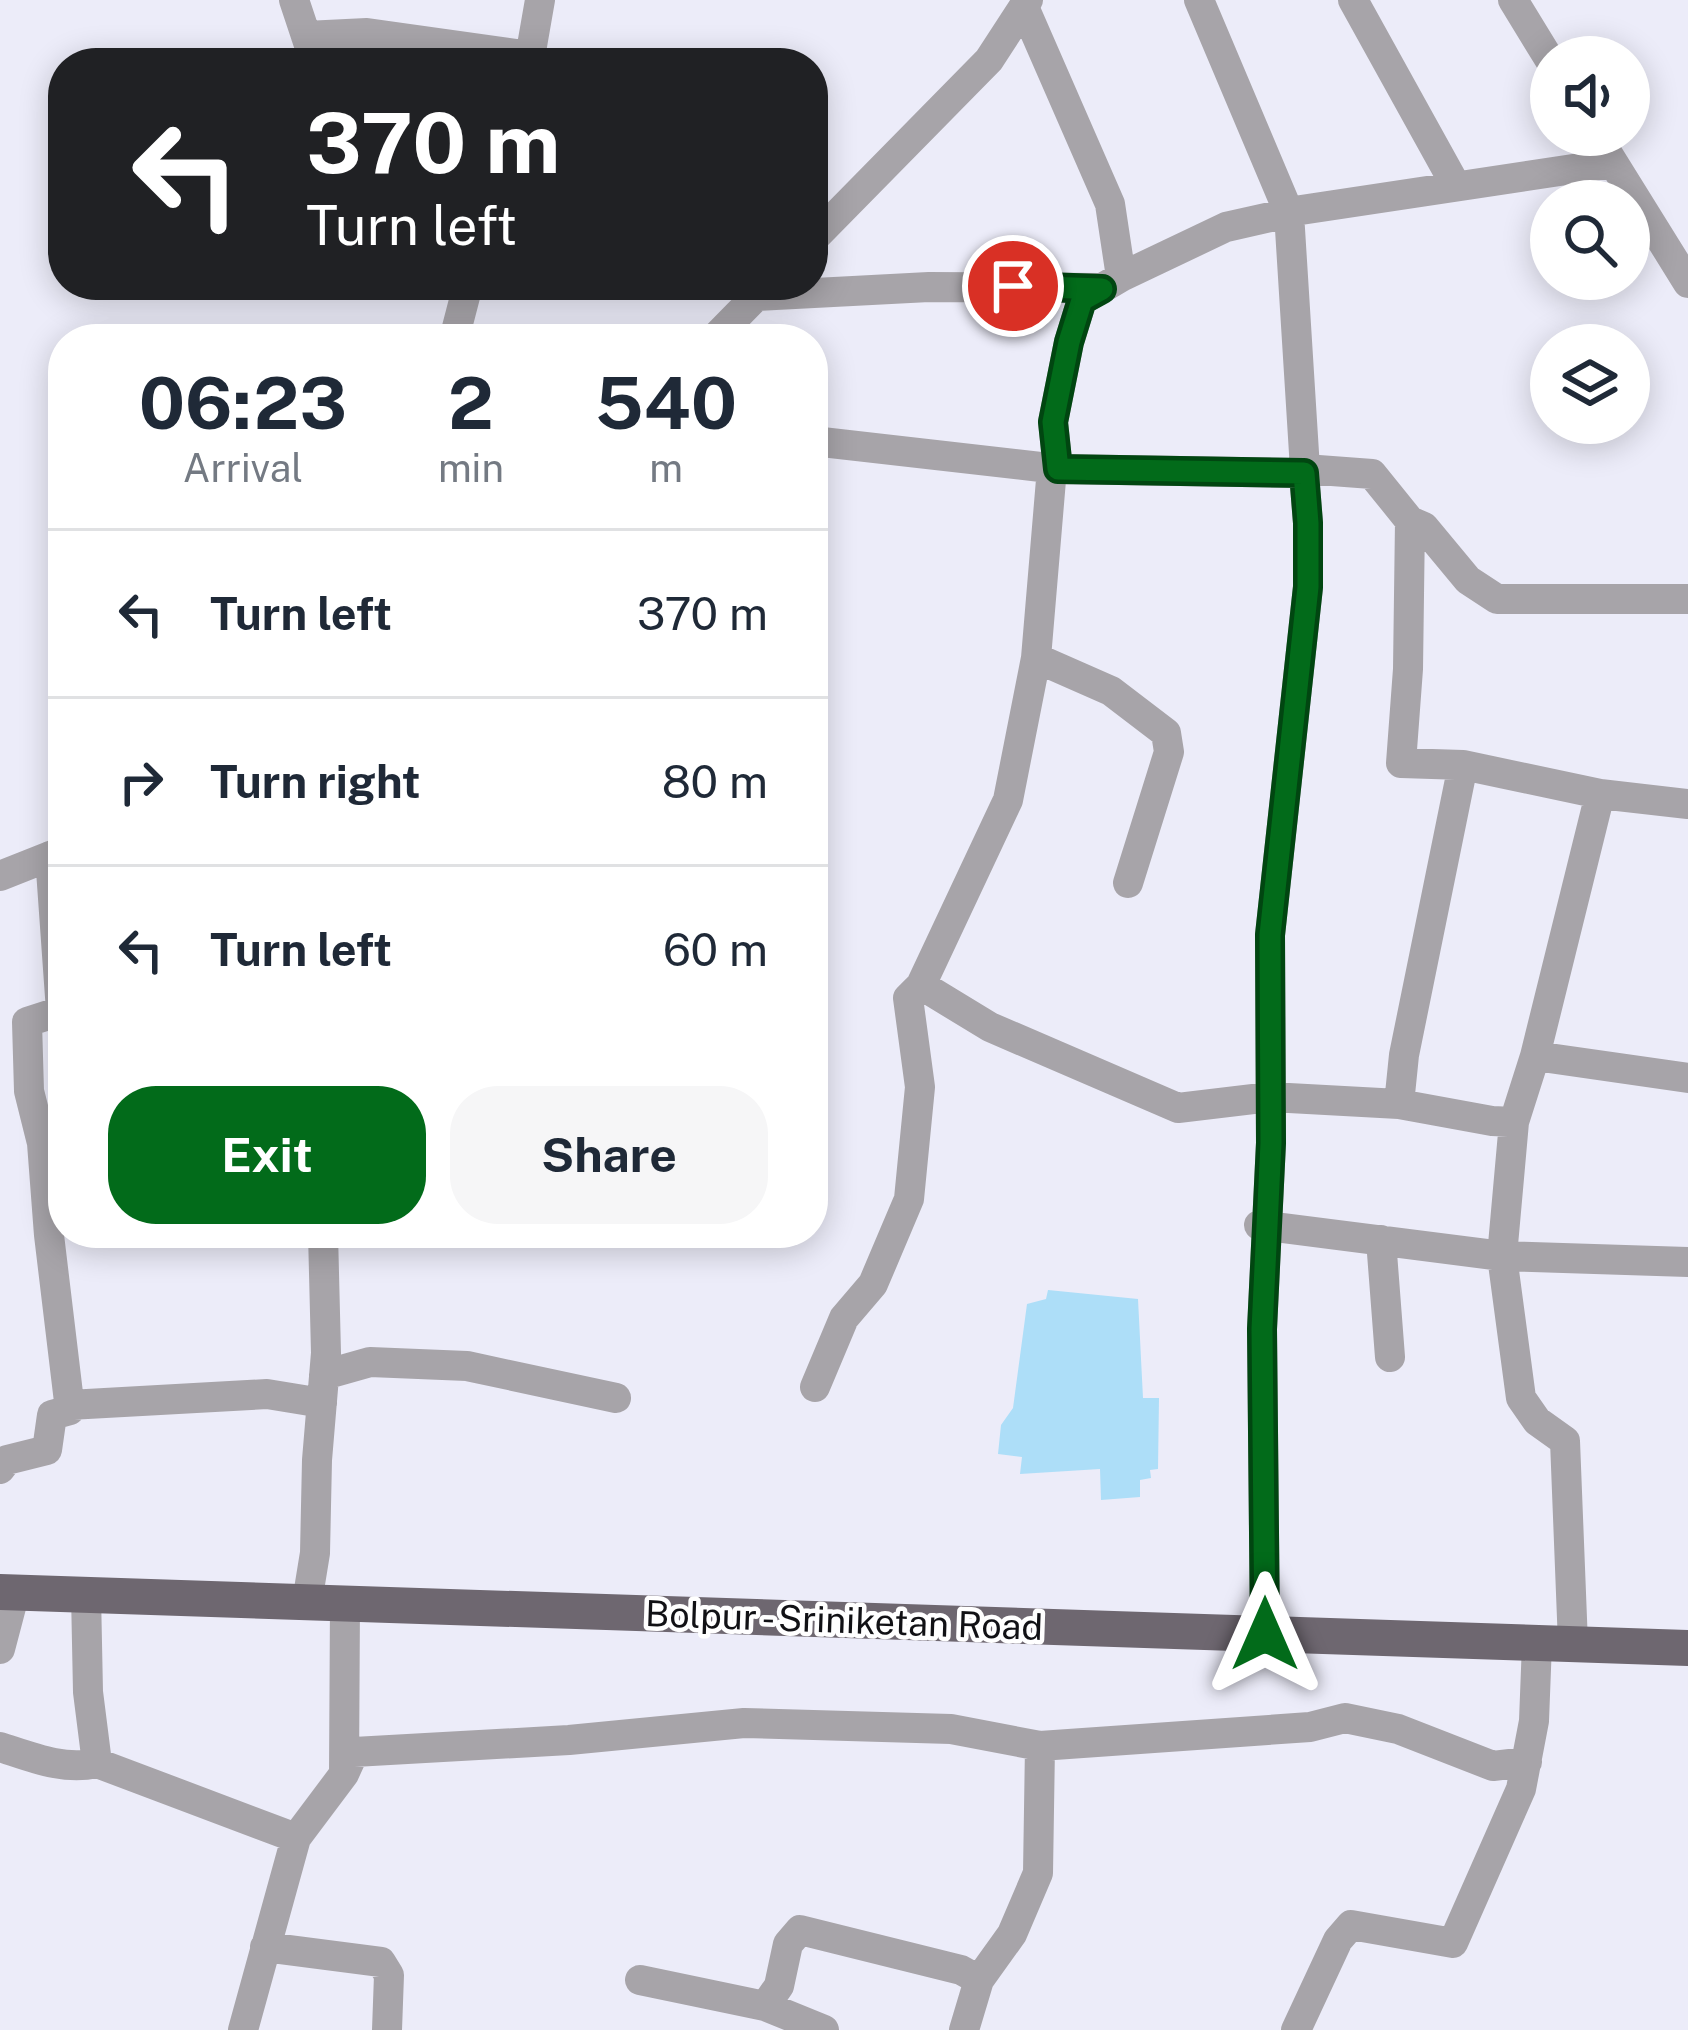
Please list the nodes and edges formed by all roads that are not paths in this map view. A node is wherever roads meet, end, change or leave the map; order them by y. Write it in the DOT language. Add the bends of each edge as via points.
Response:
graph roads {
  1 [pos="294,0"];
  2 [pos="541,0"];
  3 [pos="1199,0"];
  4 [pos="1353,0"];
  5 [pos="1513,0"];
  6 [pos="1026,3"];
  7 [pos="1535,36"];
  8 [pos="311,48"];
  9 [pos="314,48"];
  10 [pos="458,48"];
  11 [pos="532,48"];
  12 [pos="1609,156"];
  13 [pos="1613,163"];
  14 [pos="1456,187"];
  15 [pos="1289,213"];
  16 [pos="828,224"];
  17 [pos="1111,283"];
  18 [pos="1688,284"];
  19 [pos="828,289"];
  20 [pos="753,300"];
  21 [pos="729,324"];
  22 [pos="828,443"];
  23 [pos="1055,468"];
  24 [pos="1410,521"];
  25 [pos="1688,599"];
  26 [pos="1036,658"];
  27 [pos="1463,765"];
  28 [pos="1600,794"];
  29 [pos="1688,803"];
  30 [pos="48,857"];
  31 [pos="0,876"];
  32 [pos="1128,883"];
  33 [pos="921,985"];
  34 [pos="48,1015"];
  35 [pos="1535,1056"];
  36 [pos="1688,1078"];
  37 [pos="1270,1097"];
  38 [pos="1399,1104"];
  39 [pos="1514,1122"];
  40 [pos="48,1220"];
  41 [pos="1263,1225"];
  42 [pos="1381,1240"];
  43 [pos="51,1248"];
  44 [pos="323,1248"];
  45 [pos="1502,1256"];
  46 [pos="1688,1262"];
  47 [pos="1390,1357"];
  48 [pos="815,1388"];
  49 [pos="323,1389"];
  50 [pos="616,1398"];
  51 [pos="69,1405"];
  52 [pos="0,1469"];
  53 [pos="8,1592"];
  54 [pos="86,1594"];
  55 [pos="307,1602"];
  56 [pos="345,1603"];
  57 [pos="1265,1634"];
  58 [pos="1555,1643"];
  59 [pos="0,1648"];
  60 [pos="1688,1648"];
  61 [pos="1040,1746"];
  62 [pos="0,1747"];
  63 [pos="1527,1762"];
  64 [pos="97,1763"];
  65 [pos="344,1774"];
  66 [pos="296,1838"];
  67 [pos="265,1947"];
  68 [pos="640,1980"];
  69 [pos="979,1980"];
  70 [pos="765,2006"];
  71 [pos="243,2030"];
  72 [pos="387,2030"];
  73 [pos="824,2030"];
  74 [pos="966,2030"];
  75 [pos="1296,2030"];
  1 -- 8 [label="street"];
  2 -- 11 [label="street"];
  3 -- 15 [label="street"];
  4 -- 14 [label="street"];
  5 -- 7 [label="street"];
  6 -- 16 [label="street" via="989,60"];
  6 -- 17 [label="street" via="1110,204"];
  9 -- 10 [label="street" via="367,33"];
  12 -- 13 [label="street"];
  13 -- 14 [label="street"];
  13 -- 18 [label="street"];
  14 -- 15 [label="street"];
  15 -- 17 [label="street" via="1226,227"];
  15 -- 24 [label="street" via="1305,469 1372,474"];
  17 -- 19 [label="street"];
  17 -- 23 [label="street" via="1082,300 1069,342 1053,422"];
  20 -- 21 [label="street"];
  22 -- 23 [label="street"];
  23 -- 26 [label="street"];
  23 -- 37 [label="street" via="1304,473 1308,587 1270,935"];
  24 -- 25 [label="street" via="1497,599"];
  24 -- 27 [label="street" via="1401,764"];
  26 -- 32 [label="street" via="1112,691 1166,733 1169,752"];
  26 -- 33 [label="street" via="1008,800"];
  27 -- 28 [label="street"];
  27 -- 38 [label="street"];
  28 -- 29 [label="street"];
  28 -- 35 [label="street"];
  30 -- 31 [label="street"];
  33 -- 37 [label="street" via="990,1027 1178,1108"];
  33 -- 48 [label="street" via="908,998 920,1088 909,1199"];
  34 -- 40 [label="street" via="27,1022"];
  35 -- 36 [label="street"];
  35 -- 39 [label="street"];
  37 -- 38 [label="street"];
  37 -- 41 [label="street"];
  38 -- 39 [label="street"];
  39 -- 45 [label="street"];
  41 -- 42 [label="street"];
  41 -- 57 [label="street"];
  42 -- 45 [label="street"];
  42 -- 47 [label="street"];
  43 -- 51 [label="street"];
  44 -- 49 [label="street"];
  45 -- 46 [label="street"];
  45 -- 58 [label="street" via="1521,1398 1565,1441"];
  49 -- 50 [label="street" via="370,1362 467,1366"];
  49 -- 51 [label="street"];
  49 -- 55 [label="street"];
  51 -- 52 [label="street" via="52,1415 47,1450"];
  53 -- 54 [label="main road, Bolpur - Sriniketan Road"];
  53 -- 59 [label="street"];
  54 -- 55 [label="main road, Bolpur - Sriniketan Road"];
  54 -- 64 [label="street"];
  55 -- 56 [label="main road, Bolpur - Sriniketan Road"];
  56 -- 57 [label="main road, Bolpur - Sriniketan Road"];
  56 -- 65 [label="street"];
  57 -- 58 [label="main road, Bolpur - Sriniketan Road"];
  58 -- 60 [label="main road, Bolpur - Sriniketan Road"];
  58 -- 63 [label="street"];
  61 -- 63 [label="street" via="1345,1718 1493,1766"];
  61 -- 65 [label="street" via="951,1729 744,1723 354,1752"];
  61 -- 69 [label="street" via="1038,1873 1012,1934"];
  62 -- 64 [label="street" via="45,1762"];
  63 -- 75 [label="street" via="1453,1943 1351,1925"];
  64 -- 66 [label="street"];
  65 -- 66 [label="street"];
  66 -- 67 [label="street"];
  67 -- 71 [label="street"];
  67 -- 72 [label="street" via="381,1962 389,1975"];
  68 -- 70 [label="street"];
  69 -- 70 [label="street" via="800,1930"];
  69 -- 74 [label="street"];
  70 -- 73 [label="street"];
}
